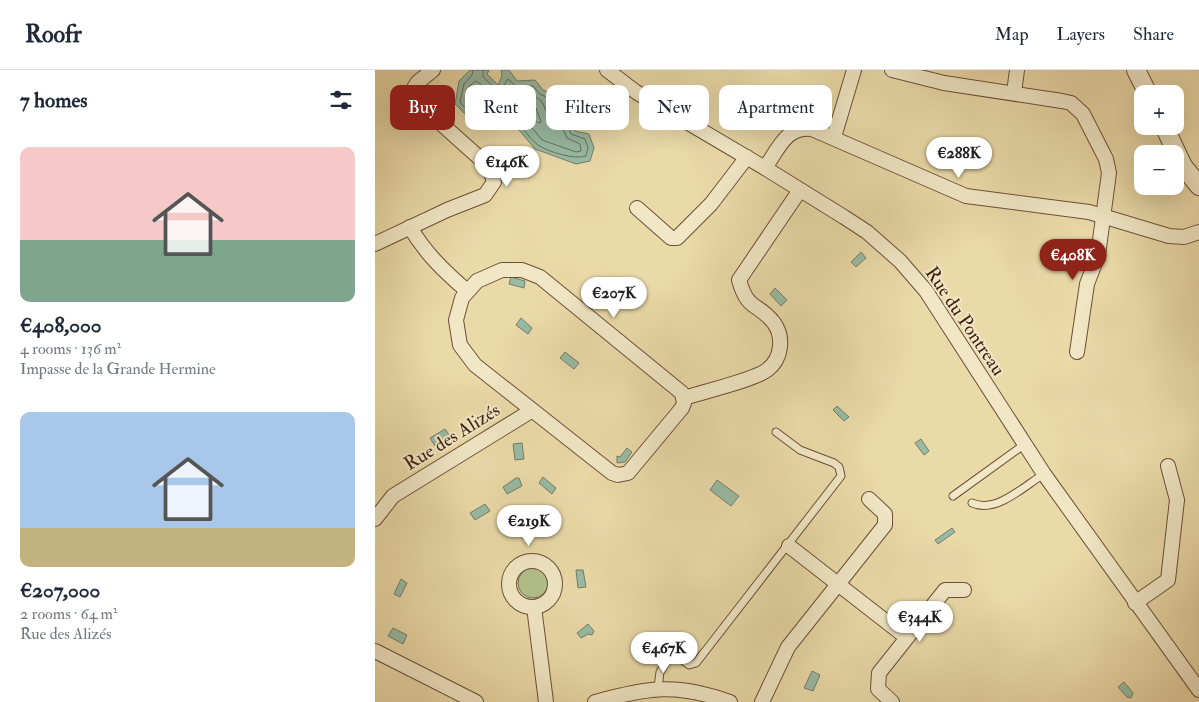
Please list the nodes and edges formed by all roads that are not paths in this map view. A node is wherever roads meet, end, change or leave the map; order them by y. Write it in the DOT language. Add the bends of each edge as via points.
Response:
graph roads {
  1 [pos="433,70"];
  2 [pos="607,70"];
  3 [pos="855,70"];
  4 [pos="894,70"];
  5 [pos="1017,70"];
  6 [pos="1136,70"];
  7 [pos="1144,85"];
  8 [pos="1014,93"];
  9 [pos="1168,135"];
  10 [pos="834,138"];
  11 [pos="747,157"];
  12 [pos="765,168"];
  13 [pos="1199,186"];
  14 [pos="800,190"];
  15 [pos="637,208"];
  16 [pos="1102,216"];
  17 [pos="410,227"];
  18 [pos="1199,232"];
  19 [pos="375,244"];
  20 [pos="467,291"];
  21 [pos="1077,352"];
  22 [pos="684,398"];
  23 [pos="531,410"];
  24 [pos="776,432"];
  25 [pos="1025,444"];
  26 [pos="1168,466"];
  27 [pos="1044,474"];
  28 [pos="953,496"];
  29 [pos="869,499"];
  30 [pos="972,503"];
  31 [pos="375,519"];
  32 [pos="789,546"];
  33 [pos="838,585"];
  34 [pos="964,590"];
  35 [pos="1135,603"];
  36 [pos="534,607"];
  37 [pos="906,637"];
  38 [pos="375,651"];
  39 [pos="658,688"];
  40 [pos="1199,690"];
  41 [pos="476,702"];
  42 [pos="546,702"];
  43 [pos="595,702"];
  44 [pos="730,702"];
  45 [pos="762,702"];
  46 [pos="893,702"];
  1 -- 17 [label="street" via="414,88 417,102 484,162 494,182 485,194"];
  2 -- 11 [label="street, Rue du Pontreau" via="636,92"];
  3 -- 10 [label="street"];
  4 -- 8 [label="street" via="944,83"];
  5 -- 8 [label="street"];
  6 -- 7 [label="street"];
  8 -- 16 [label="street" via="1071,103 1083,114 1108,165"];
  9 -- 13 [label="street" via="1183,166"];
  10 -- 12 [label="street" via="813,129 790,132"];
  10 -- 16 [label="street" via="966,196"];
  11 -- 12 [label="street, Rue du Pontreau"];
  11 -- 15 [label="street" via="711,204 677,238 671,238"];
  12 -- 14 [label="street, Rue du Pontreau"];
  14 -- 22 [label="street" via="739,280 743,295 777,328 780,346 775,363 761,374"];
  14 -- 25 [label="street, Rue du Pontreau" via="867,232 900,261 926,291"];
  16 -- 18 [label="street" via="1169,236 1184,237"];
  16 -- 21 [label="street" via="1098,255 1087,284"];
  17 -- 19 [label="street"];
  17 -- 20 [label="street" via="431,259"];
  20 -- 22 [label="street, Rue des Alizés" via="494,272 512,269 530,272 678,389"];
  20 -- 23 [label="street, Rue des Alizés" via="456,320 460,345 475,365"];
  22 -- 23 [label="street, Rue des Alizés" via="682,408 624,475 612,473"];
  23 -- 31 [label="street, Rue des Alizés" via="393,496"];
  24 -- 32 [label="lane" via="800,450 835,463 841,472"];
  25 -- 27 [label="street, Rue du Pontreau"];
  25 -- 28 [label="lane"];
  26 -- 35 [label="street" via="1177,500 1168,580"];
  27 -- 30 [label="lane" via="991,506 979,507"];
  27 -- 35 [label="street, Rue du Pontreau"];
  29 -- 33 [label="street" via="885,514 885,525"];
  32 -- 33 [label="street"];
  32 -- 39 [label="lane" via="696,663 689,665 677,656 669,657 660,672"];
  33 -- 37 [label="street"];
  33 -- 45 [label="street" via="788,647"];
  34 -- 37 [label="street" via="945,590"];
  35 -- 40 [label="street, Rue du Pontreau"];
  36 -- 42 [label="street"];
  37 -- 46 [label="street" via="879,673 877,681 881,693"];
  38 -- 41 [label="street"];
  39 -- 43 [label="street"];
  39 -- 44 [label="street" via="680,688"];
}
